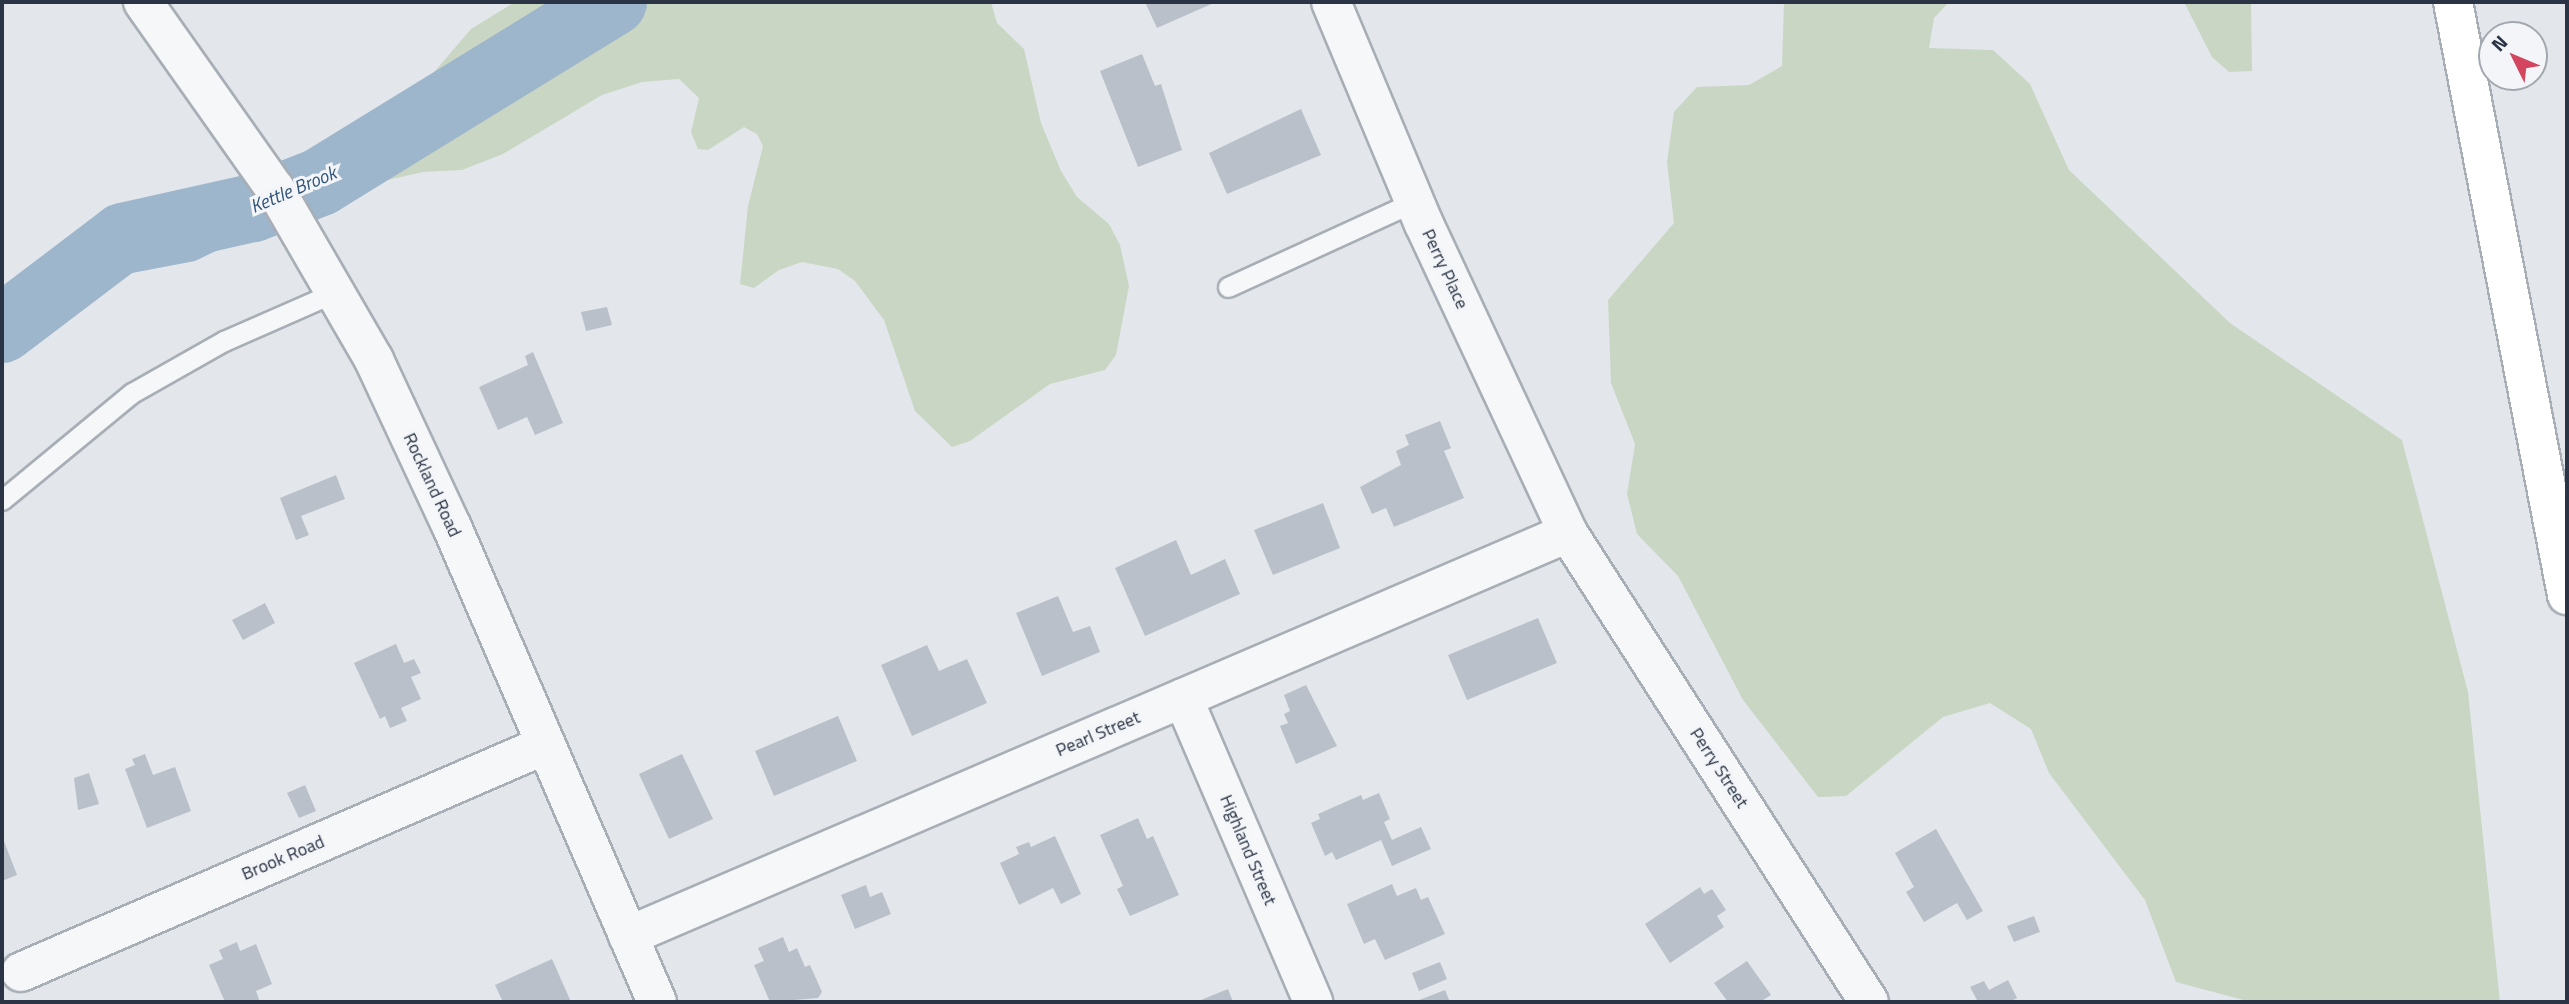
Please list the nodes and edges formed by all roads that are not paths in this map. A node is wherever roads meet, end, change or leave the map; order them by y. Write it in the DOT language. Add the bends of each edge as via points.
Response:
graph roads {
  1 [pos="143,2"];
  2 [pos="1331,2"];
  3 [pos="2453,2"];
  4 [pos="1414,202"];
  5 [pos="1228,287"];
  6 [pos="338,290"];
  7 [pos="2,500"];
  8 [pos="1568,533"];
  9 [pos="2567,595"];
  10 [pos="1183,698"];
  11 [pos="545,745"];
  12 [pos="628,936"];
  13 [pos="21,972"];
  14 [pos="657,1002"];
  15 [pos="1313,1002"];
  16 [pos="1869,1002"];
  1 -- 6 [label="street, Rockland Road" via="285,204"];
  2 -- 4 [label="street, Perry Place"];
  3 -- 9 [label="highway"];
  4 -- 5 [label="lane"];
  4 -- 8 [label="street, Perry Place"];
  6 -- 7 [label="lane" via="224,341 132,393"];
  6 -- 11 [label="street, Rockland Road" via="446,515"];
  8 -- 10 [label="street, Pearl Street"];
  8 -- 16 [label="street, Perry Street"];
  10 -- 12 [label="street, Pearl Street"];
  10 -- 15 [label="street, Highland Street"];
  11 -- 12 [label="street, Rockland Road"];
  11 -- 13 [label="street, Brook Road"];
  12 -- 14 [label="street, Rockland Road"];
}
